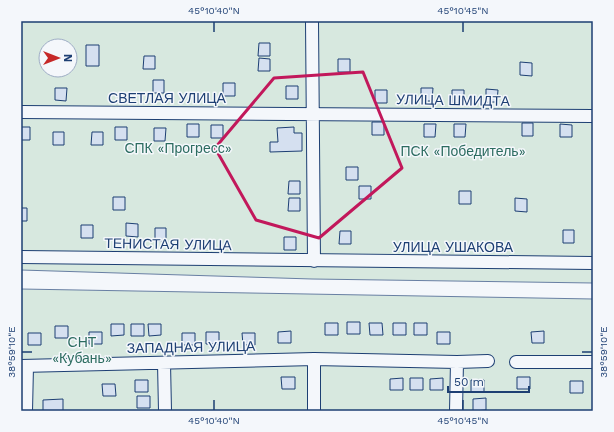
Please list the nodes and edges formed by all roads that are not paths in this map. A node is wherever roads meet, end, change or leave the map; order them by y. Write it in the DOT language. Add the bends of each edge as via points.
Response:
graph roads {
  1 [pos="312,21"];
  2 [pos="21,112"];
  3 [pos="313,113"];
  4 [pos="593,116"];
  5 [pos="21,257"];
  6 [pos="314,261"];
  7 [pos="593,263"];
  8 [pos="314,359"];
  9 [pos="488,361"];
  10 [pos="457,362"];
  11 [pos="516,362"];
  12 [pos="593,362"];
  13 [pos="164,363"];
  14 [pos="24,366"];
  15 [pos="26,411"];
  16 [pos="165,411"];
  17 [pos="314,411"];
  18 [pos="456,411"];
  1 -- 3 [label="street"];
  2 -- 3 [label="street, СВЕТЛАЯ УЛИЦА"];
  3 -- 4 [label="street, УЛИЦА ШМИДТА"];
  3 -- 6 [label="street"];
  5 -- 6 [label="street, ТЕНИСТАЯ УЛИЦА"];
  6 -- 7 [label="street, УЛИЦА УШАКОВА"];
  8 -- 10 [label="street, ЗАПАДНАЯ УЛИЦА"];
  8 -- 13 [label="street, ЗАПАДНАЯ УЛИЦА"];
  8 -- 17 [label="street"];
  9 -- 10 [label="street, ЗАПАДНАЯ УЛИЦА"];
  10 -- 18 [label="street"];
  11 -- 12 [label="street"];
  13 -- 14 [label="street, ЗАПАДНАЯ УЛИЦА"];
  13 -- 16 [label="street"];
  14 -- 15 [label="street"];
}
